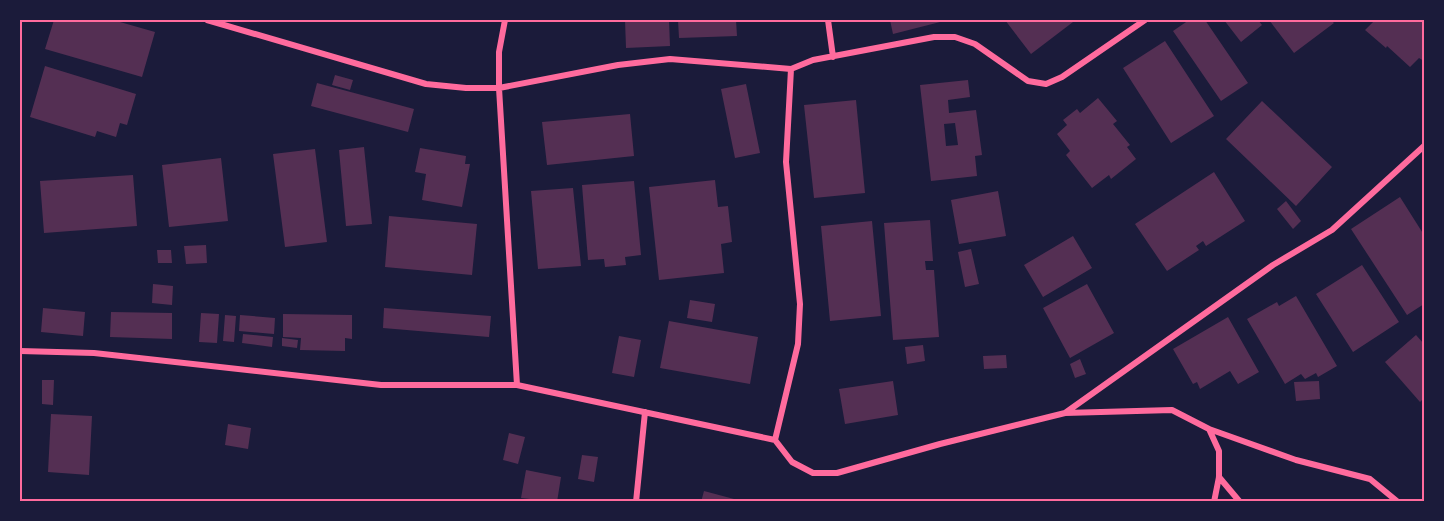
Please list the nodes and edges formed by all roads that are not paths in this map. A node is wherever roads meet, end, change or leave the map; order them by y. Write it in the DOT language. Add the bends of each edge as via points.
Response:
graph roads {
  1 [pos="207,20"];
  2 [pos="505,20"];
  3 [pos="828,20"];
  4 [pos="1145,20"];
  5 [pos="833,57"];
  6 [pos="791,69"];
  7 [pos="499,88"];
  8 [pos="1425,146"];
  9 [pos="20,351"];
  10 [pos="517,385"];
  11 [pos="645,412"];
  12 [pos="1065,413"];
  13 [pos="1209,429"];
  14 [pos="775,440"];
  15 [pos="1220,477"];
  16 [pos="636,501"];
  17 [pos="1214,501"];
  18 [pos="1240,501"];
  19 [pos="1398,501"];
  1 -- 7 [label="street" via="426,84"];
  2 -- 7 [label="street" via="499,52"];
  3 -- 5 [label="street"];
  4 -- 5 [label="street" via="1046,84 1028,81 975,44 955,37 934,37"];
  5 -- 6 [label="street"];
  6 -- 7 [label="street" via="670,59"];
  6 -- 14 [label="street" via="786,162 800,304 798,344"];
  7 -- 10 [label="street"];
  8 -- 12 [label="street" via="1332,230 1273,265"];
  9 -- 10 [label="street" via="94,353 381,385"];
  10 -- 11 [label="street"];
  11 -- 14 [label="street"];
  11 -- 16 [label="street"];
  12 -- 13 [label="street" via="1172,410"];
  12 -- 14 [label="street" via="837,473 813,473 803,468 792,462"];
  13 -- 15 [label="street" via="1219,451"];
  13 -- 19 [label="street" via="1296,460 1370,479"];
  15 -- 17 [label="street"];
  15 -- 18 [label="street"];
}
